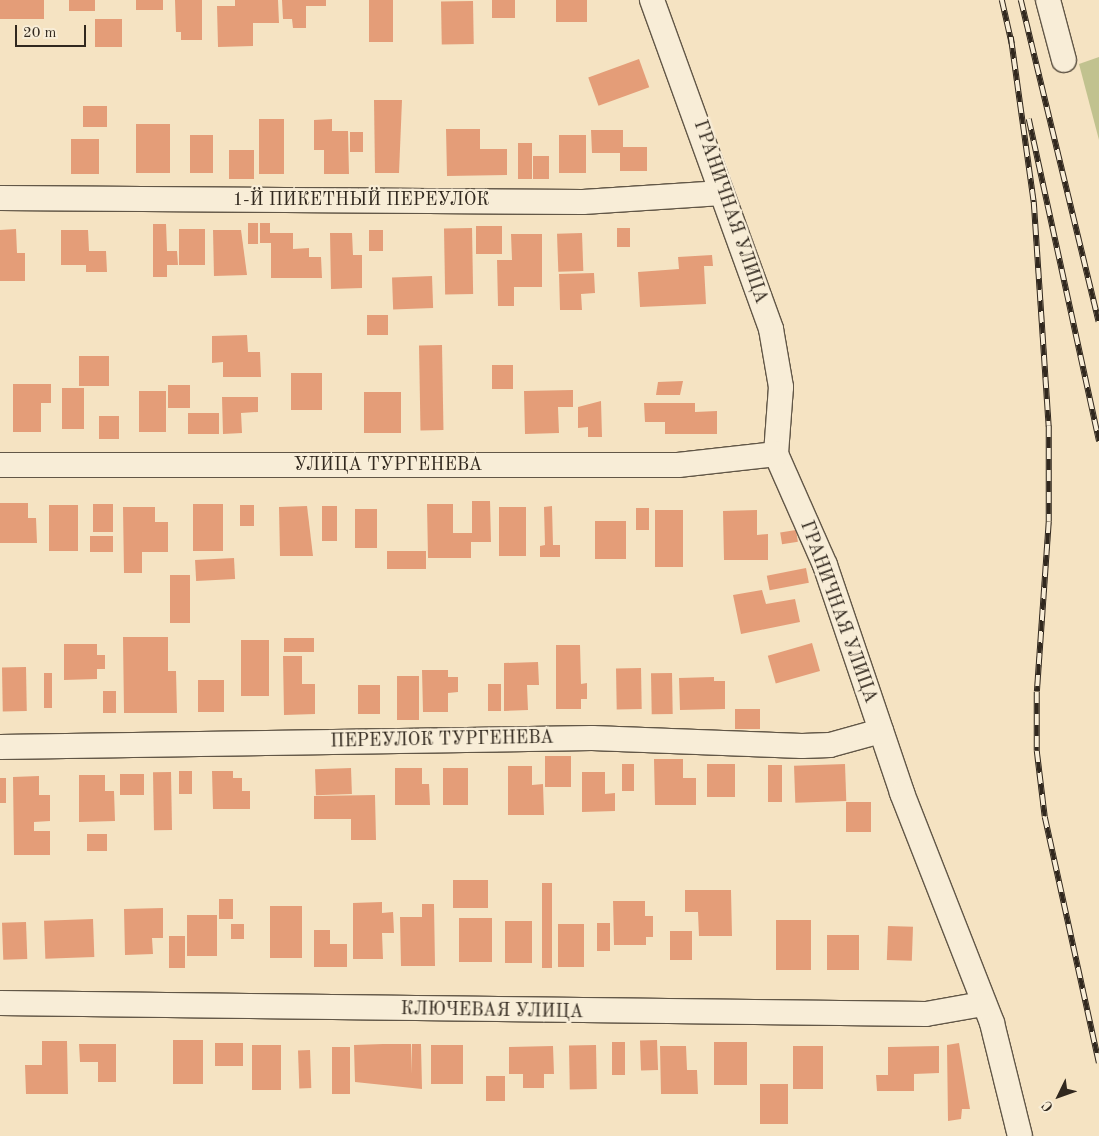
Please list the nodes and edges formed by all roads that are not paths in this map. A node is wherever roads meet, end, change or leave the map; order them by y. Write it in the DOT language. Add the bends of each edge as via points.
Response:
graph roads {
  1 [pos="652,0"];
  2 [pos="1048,0"];
  3 [pos="1064,60"];
  4 [pos="722,193"];
  5 [pos="0,198"];
  6 [pos="776,454"];
  7 [pos="0,465"];
  8 [pos="881,731"];
  9 [pos="0,747"];
  10 [pos="0,1003"];
  11 [pos="983,1004"];
  12 [pos="1020,1136"];
  1 -- 4 [label="street, ГРАНИЧНАЯ УЛИЦА"];
  2 -- 3 [label="street"];
  4 -- 5 [label="street, 1-Й ПИКЕТНЫЙ ПЕРЕУЛОК" via="583,202"];
  4 -- 6 [label="street, ГРАНИЧНАЯ УЛИЦА" via="771,329 781,387"];
  6 -- 7 [label="street, УЛИЦА ТУРГЕНЕВА" via="678,465"];
  6 -- 8 [label="street, ГРАНИЧНАЯ УЛИЦА" via="825,565"];
  8 -- 9 [label="street, ПЕРЕУЛОК ТУРГЕНЕВА" via="838,744 802,746 592,738"];
  8 -- 11 [label="street, ГРАНИЧНАЯ УЛИЦА"];
  10 -- 11 [label="street, КЛЮЧЕВАЯ УЛИЦА" via="916,1014"];
  11 -- 12 [label="street, ГРАНИЧНАЯ УЛИЦА"];
}
